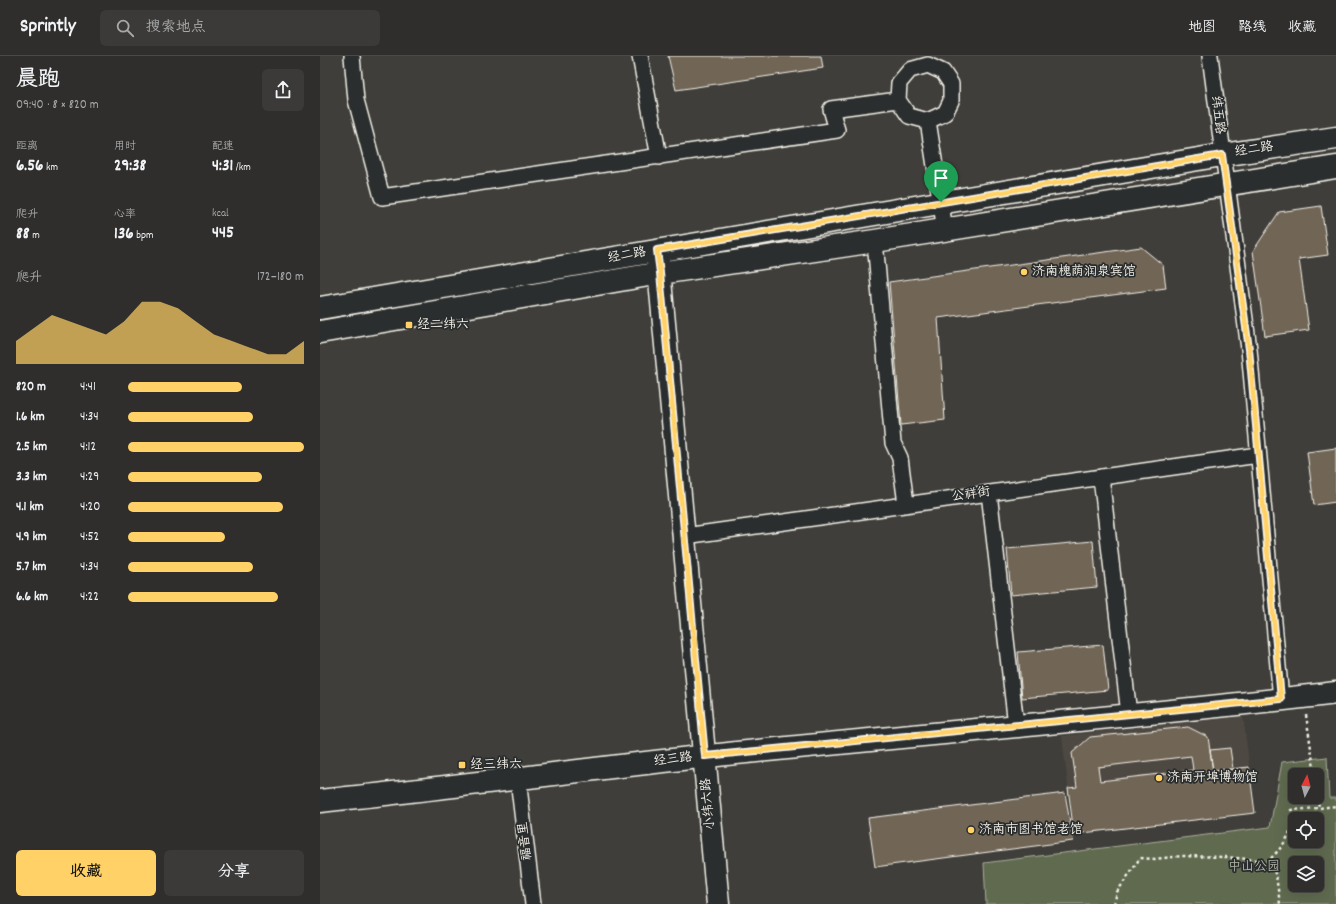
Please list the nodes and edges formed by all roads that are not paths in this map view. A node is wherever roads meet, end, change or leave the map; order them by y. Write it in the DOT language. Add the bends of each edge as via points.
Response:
graph roads {
  1 [pos="352,56"];
  2 [pos="640,56"];
  3 [pos="1210,56"];
  4 [pos="898,100"];
  5 [pos="928,121"];
  6 [pos="1336,138"];
  7 [pos="1222,155"];
  8 [pos="659,157"];
  9 [pos="1336,167"];
  10 [pos="1226,184"];
  11 [pos="941,202"];
  12 [pos="945,230"];
  13 [pos="875,241"];
  14 [pos="657,250"];
  15 [pos="660,273"];
  16 [pos="320,308"];
  17 [pos="320,332"];
  18 [pos="1258,455"];
  19 [pos="1101,477"];
  20 [pos="990,493"];
  21 [pos="906,504"];
  22 [pos="685,536"];
  23 [pos="1336,693"];
  24 [pos="1281,699"];
  25 [pos="1129,714"];
  26 [pos="1016,725"];
  27 [pos="705,756"];
  28 [pos="518,779"];
  29 [pos="320,801"];
  30 [pos="533,904"];
  31 [pos="718,904"];
  1 -- 8 [label="street" via="356,100 382,197"];
  2 -- 8 [label="street"];
  3 -- 7 [label="street, 纬五路"];
  4 -- 5 [label="street" via="909,116"];
  4 -- 5 [label="street" via="899,83 910,70 928,65 943,72 951,84 952,102 945,112"];
  4 -- 8 [label="street" via="831,109 837,130"];
  5 -- 11 [label="street"];
  6 -- 7 [label="street, 经二路"];
  7 -- 10 [label="street, 纬五路"];
  7 -- 11 [label="street, 经二路"];
  9 -- 10 [label="street, 经二路"];
  10 -- 12 [label="street, 经二路"];
  10 -- 18 [label="street, 纬五路" via="1249,349"];
  11 -- 12 [label="street"];
  11 -- 14 [label="street, 经二路"];
  12 -- 13 [label="street, 经二路"];
  13 -- 15 [label="street, 经二路"];
  13 -- 21 [label="street" via="893,443 900,458"];
  14 -- 15 [label="street, 小纬六路"];
  14 -- 16 [label="street, 经二路"];
  15 -- 17 [label="street, 经二路"];
  15 -- 22 [label="street, 小纬六路"];
  18 -- 19 [label="street, 公祥街"];
  18 -- 24 [label="street, 纬五路"];
  19 -- 20 [label="street, 公祥街"];
  19 -- 25 [label="street"];
  20 -- 21 [label="street, 公祥街"];
  20 -- 26 [label="street"];
  21 -- 22 [label="street, 公祥街"];
  22 -- 27 [label="street, 小纬六路"];
  23 -- 24 [label="street, 经三路"];
  24 -- 25 [label="street, 经三路"];
  25 -- 26 [label="street, 经三路"];
  26 -- 27 [label="street, 经三路"];
  27 -- 28 [label="street, 经三路"];
  27 -- 31 [label="street, 小纬六路"];
  28 -- 29 [label="street, 经三路"];
  28 -- 30 [label="street, 福音里"];
}
